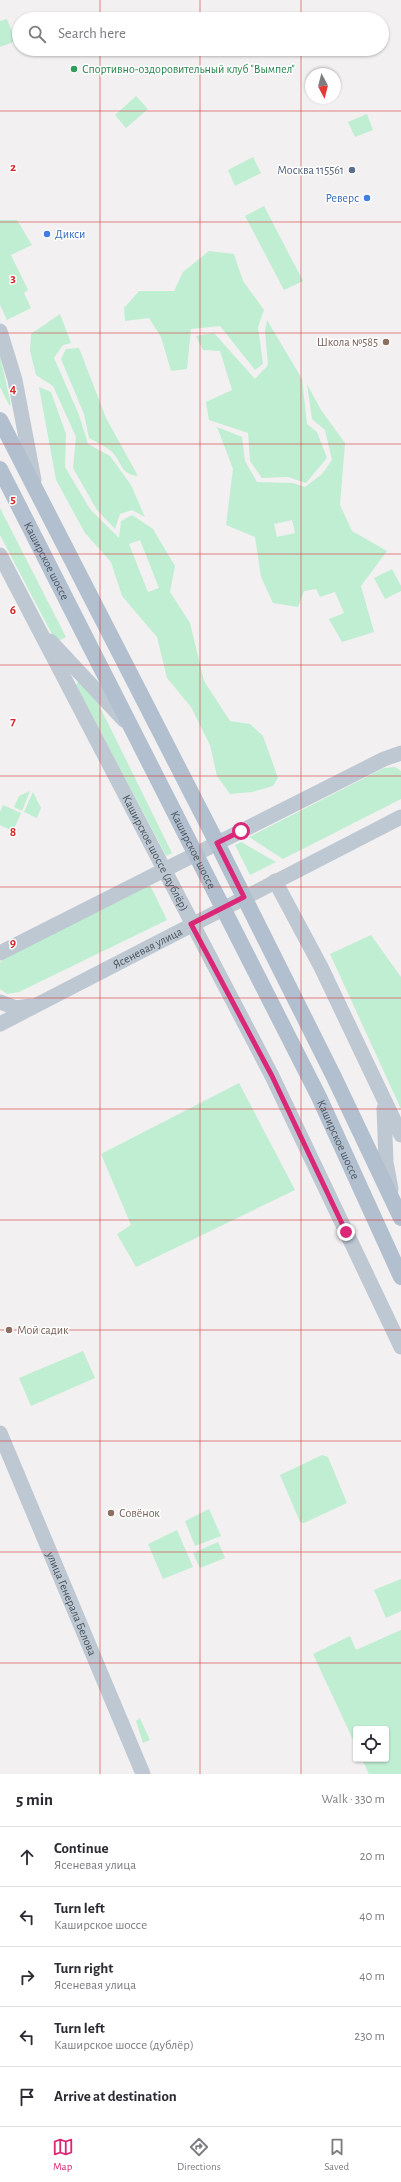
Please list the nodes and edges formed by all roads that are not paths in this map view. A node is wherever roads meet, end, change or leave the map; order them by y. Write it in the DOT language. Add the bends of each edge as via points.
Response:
graph roads {
  1 [pos="0,331"];
  2 [pos="0,420"];
  3 [pos="0,470"];
  4 [pos="38,492"];
  5 [pos="0,555"];
  6 [pos="39,629"];
  7 [pos="133,729"];
  8 [pos="401,753"];
  9 [pos="384,759"];
  10 [pos="401,759"];
  11 [pos="401,817"];
  12 [pos="217,843"];
  13 [pos="196,853"];
  14 [pos="163,870"];
  15 [pos="275,881"];
  16 [pos="244,897"];
  17 [pos="224,908"];
  18 [pos="191,924"];
  19 [pos="1,953"];
  20 [pos="0,1002"];
  21 [pos="35,1005"];
  22 [pos="0,1024"];
  23 [pos="384,1101"];
  24 [pos="401,1135"];
  25 [pos="394,1202"];
  26 [pos="401,1218"];
  27 [pos="401,1277"];
  28 [pos="388,1319"];
  29 [pos="401,1335"];
  30 [pos="401,1347"];
  31 [pos="0,1433"];
  32 [pos="143,1774"];
  1 -- 4 [label="main road" via="14,380"];
  2 -- 4 [label="main road, Каширское шоссе"];
  3 -- 7 [label="main road, Каширское шоссе"];
  4 -- 12 [label="main road, Каширское шоссе"];
  5 -- 6 [label="main road, Каширское шоссе (дублёр)"];
  6 -- 7 [label="main road"];
  6 -- 14 [label="main road, Каширское шоссе (дублёр)"];
  7 -- 13 [label="main road, Каширское шоссе"];
  8 -- 9 [label="main road"];
  9 -- 10 [label="main road"];
  9 -- 12 [label="main road"];
  11 -- 15 [label="main road, Ясеневая улица"];
  12 -- 13 [label="main road"];
  12 -- 16 [label="main road, Каширское шоссе"];
  13 -- 14 [label="main road"];
  13 -- 17 [label="main road, Каширское шоссе"];
  14 -- 18 [label="main road, Каширское шоссе (дублёр)"];
  14 -- 19 [label="main road"];
  15 -- 16 [label="main road, Ясеневая улица"];
  15 -- 23 [label="main road" via="321,967"];
  16 -- 17 [label="main road, Ясеневая улица"];
  16 -- 25 [label="main road, Каширское шоссе"];
  17 -- 18 [label="main road, Ясеневая улица"];
  17 -- 27 [label="main road, Каширское шоссе" via="319,1097"];
  18 -- 21 [label="main road, Ясеневая улица"];
  18 -- 28 [label="main road, Каширское шоссе (дублёр)" via="272,1076"];
  20 -- 21 [label="main road" via="16,1008"];
  21 -- 22 [label="main road, Ясеневая улица"];
  23 -- 24 [label="main road"];
  23 -- 25 [label="main road" via="386,1162"];
  25 -- 26 [label="main road, Каширское шоссе"];
  28 -- 29 [label="main road"];
  28 -- 30 [label="main road, Каширское шоссе (дублёр)"];
  31 -- 32 [label="main road, улица Генерала Белова"];
}
